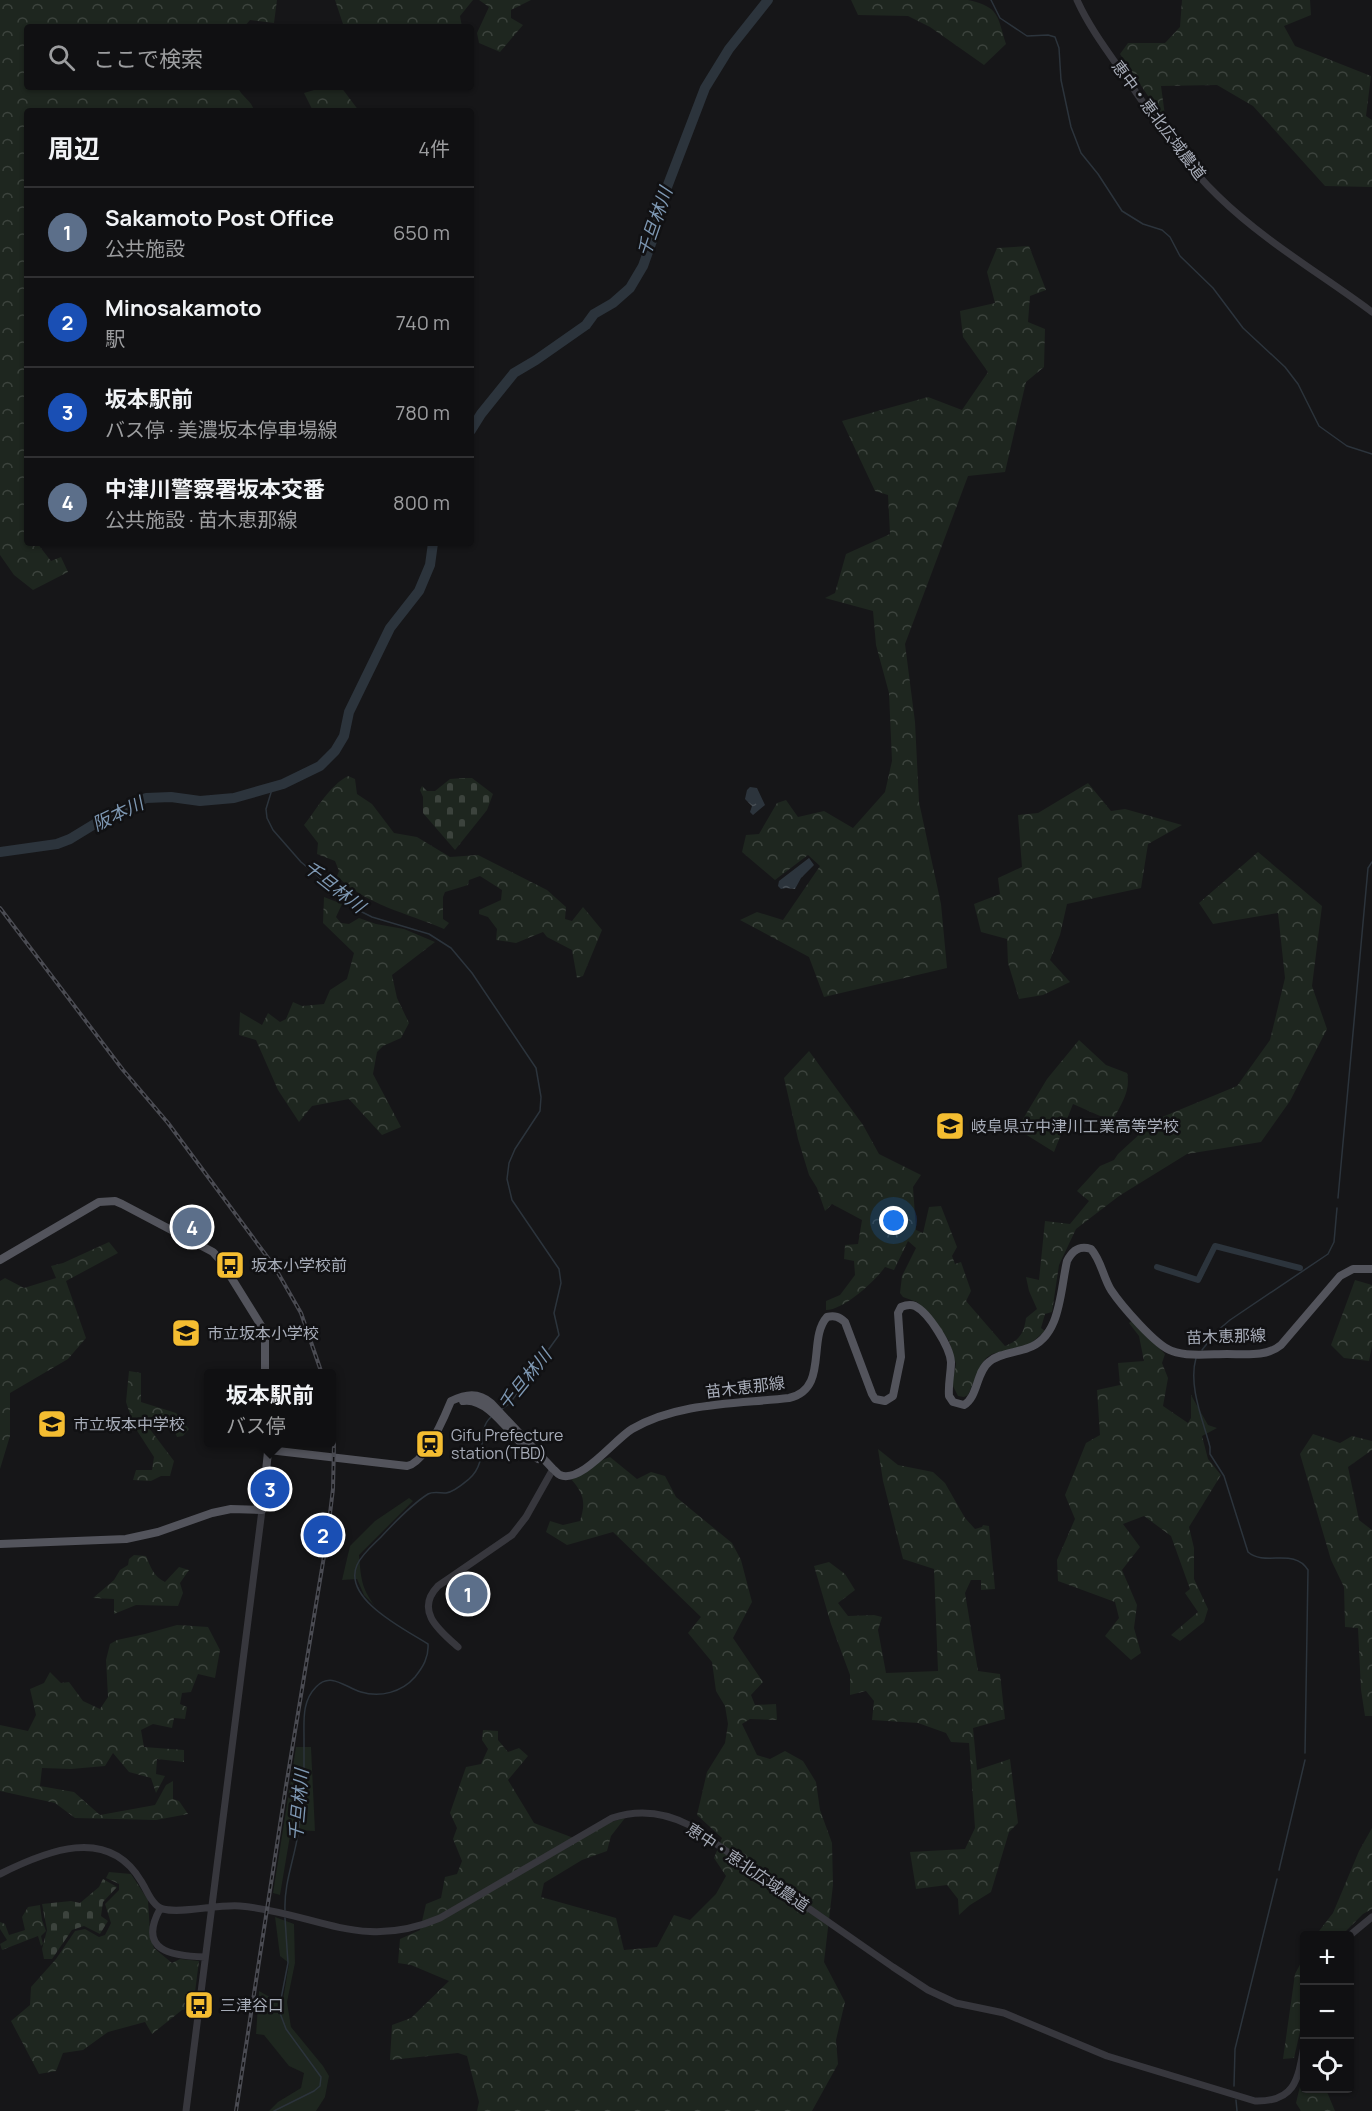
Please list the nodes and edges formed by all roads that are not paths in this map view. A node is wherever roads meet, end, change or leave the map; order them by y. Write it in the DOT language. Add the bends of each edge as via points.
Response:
graph roads {
  1 [pos="1077,0"];
  2 [pos="1372,312"];
  3 [pos="0,1260"];
  4 [pos="1372,1269"];
  5 [pos="266,1369"];
  6 [pos="269,1447"];
  7 [pos="276,1447"];
  8 [pos="553,1469"];
  9 [pos="262,1510"];
  10 [pos="0,1544"];
  11 [pos="458,1647"];
  12 [pos="0,1874"];
  13 [pos="160,1909"];
  14 [pos="1372,1917"];
  15 [pos="1354,1931"];
  16 [pos="205,1957"];
  17 [pos="1300,2069"];
  18 [pos="186,2111"];
  1 -- 2 [label="street, 恵中・恵北広域農道" via="1093,30 1183,159 1208,186 1259,231"];
  3 -- 5 [label="main road" via="99,1202 122,1203 213,1252 262,1327"];
  4 -- 8 [label="main road, 苗木恵那線" via="1353,1269 1340,1276 1272,1351 1180,1353 1164,1347 1142,1327 1110,1289 1095,1254 1091,1249 1080,1248 1067,1261 1048,1336 1034,1346 988,1362 964,1404 953,1402 949,1396 948,1350 918,1308 907,1305 898,1313 901,1357 893,1396 885,1401 872,1394 845,1322 831,1316 820,1327 817,1362 801,1394 674,1412 628,1431 581,1472 567,1476"];
  6 -- 9 [label="main road"];
  7 -- 8 [label="main road" via="412,1465 423,1454 451,1401 468,1395 485,1397 489,1406"];
  8 -- 11 [label="street" via="512,1535 432,1593 431,1620"];
  9 -- 10 [label="main road" via="221,1510 126,1539"];
  9 -- 16 [label="street"];
  12 -- 13 [label="street" via="54,1851 98,1849 132,1867"];
  13 -- 16 [label="street" via="153,1926 159,1947 171,1954"];
  13 -- 17 [label="street, 恵中・恵北広域農道" via="237,1906 346,1930 399,1931 460,1908 612,1818 639,1812 659,1813 689,1825 893,1967 956,2003 1004,2013 1107,2056 1255,2101 1282,2097 1291,2089"];
  14 -- 15 [label="street"];
  16 -- 18 [label="street"];
}
